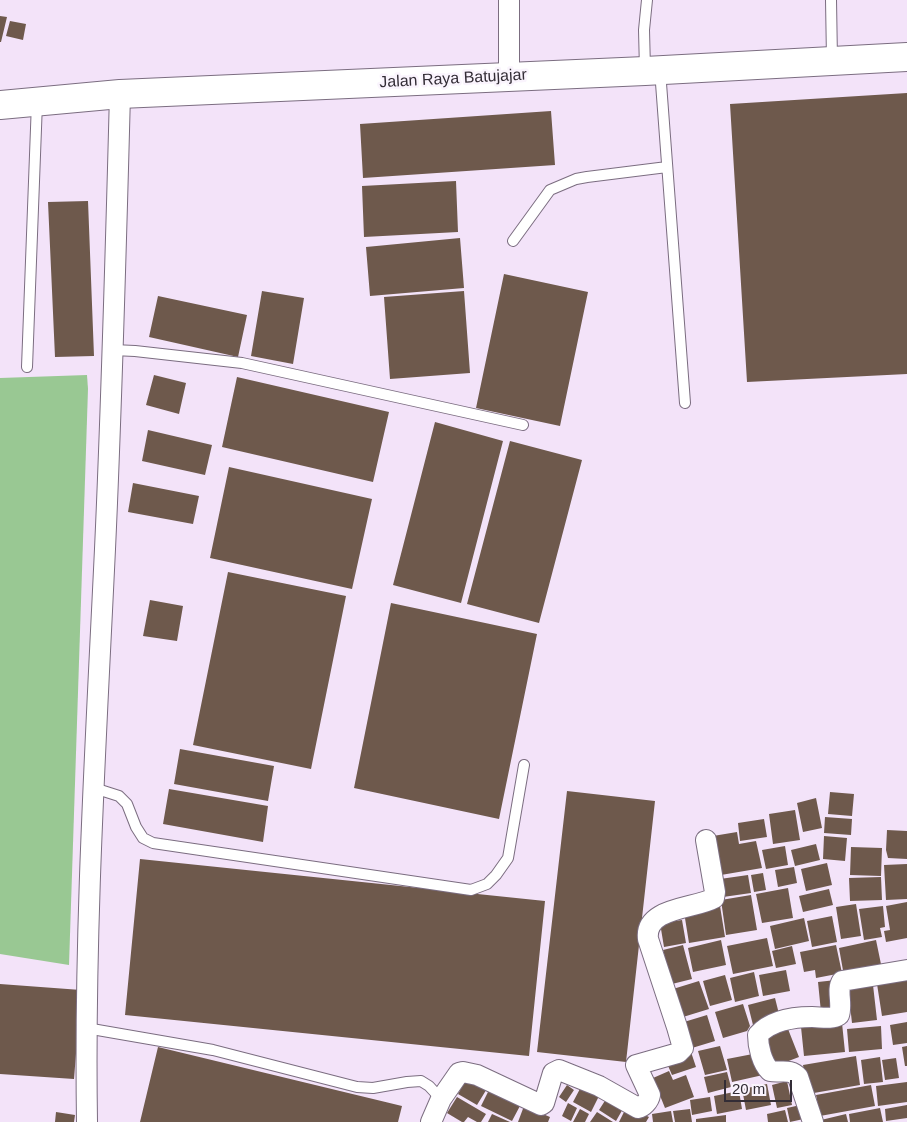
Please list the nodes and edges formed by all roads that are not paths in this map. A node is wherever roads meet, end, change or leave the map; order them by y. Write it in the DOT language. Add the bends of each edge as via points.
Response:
graph roads {
  1 [pos="509,0"];
  2 [pos="647,0"];
  3 [pos="831,0"];
  4 [pos="907,56"];
  5 [pos="832,60"];
  6 [pos="652,70"];
  7 [pos="509,77"];
  8 [pos="120,94"];
  9 [pos="37,101"];
  10 [pos="0,105"];
  11 [pos="668,167"];
  12 [pos="513,241"];
  13 [pos="113,350"];
  14 [pos="27,367"];
  15 [pos="685,403"];
  16 [pos="523,424"];
  17 [pos="524,765"];
  18 [pos="94,788"];
  19 [pos="706,840"];
  20 [pos="907,970"];
  21 [pos="86,1028"];
  22 [pos="441,1100"];
  23 [pos="87,1122"];
  24 [pos="431,1122"];
  25 [pos="814,1122"];
  1 -- 7 [label="street"];
  2 -- 6 [label="lane" via="644,30"];
  3 -- 5 [label="lane"];
  4 -- 5 [label="highway, Jalan Raya Batujajar"];
  5 -- 6 [label="highway, Jalan Raya Batujajar"];
  6 -- 7 [label="highway, Jalan Raya Batujajar"];
  6 -- 11 [label="lane"];
  7 -- 8 [label="highway, Jalan Raya Batujajar"];
  8 -- 9 [label="highway, Jalan Raya Batujajar"];
  8 -- 13 [label="street"];
  9 -- 10 [label="highway, Jalan Raya Batujajar"];
  9 -- 14 [label="lane"];
  11 -- 12 [label="lane" via="576,179 550,190"];
  11 -- 15 [label="lane"];
  13 -- 16 [label="lane" via="242,363"];
  13 -- 18 [label="street"];
  17 -- 18 [label="lane" via="508,858 487,884 472,890 154,843 143,838 127,804 119,796"];
  18 -- 21 [label="street"];
  19 -- 22 [label="street" via="714,898 663,914 648,933 683,1048 678,1053 636,1065 650,1095 643,1106 638,1108 599,1086 559,1070 553,1073 541,1105 467,1072 459,1073"];
  20 -- 25 [label="street" via="842,981 839,1015 834,1018 786,1020 764,1028 758,1035 758,1044 770,1072 788,1071 798,1077"];
  21 -- 22 [label="lane" via="214,1050 357,1087 421,1081"];
  21 -- 23 [label="street"];
  22 -- 24 [label="street"];
}
